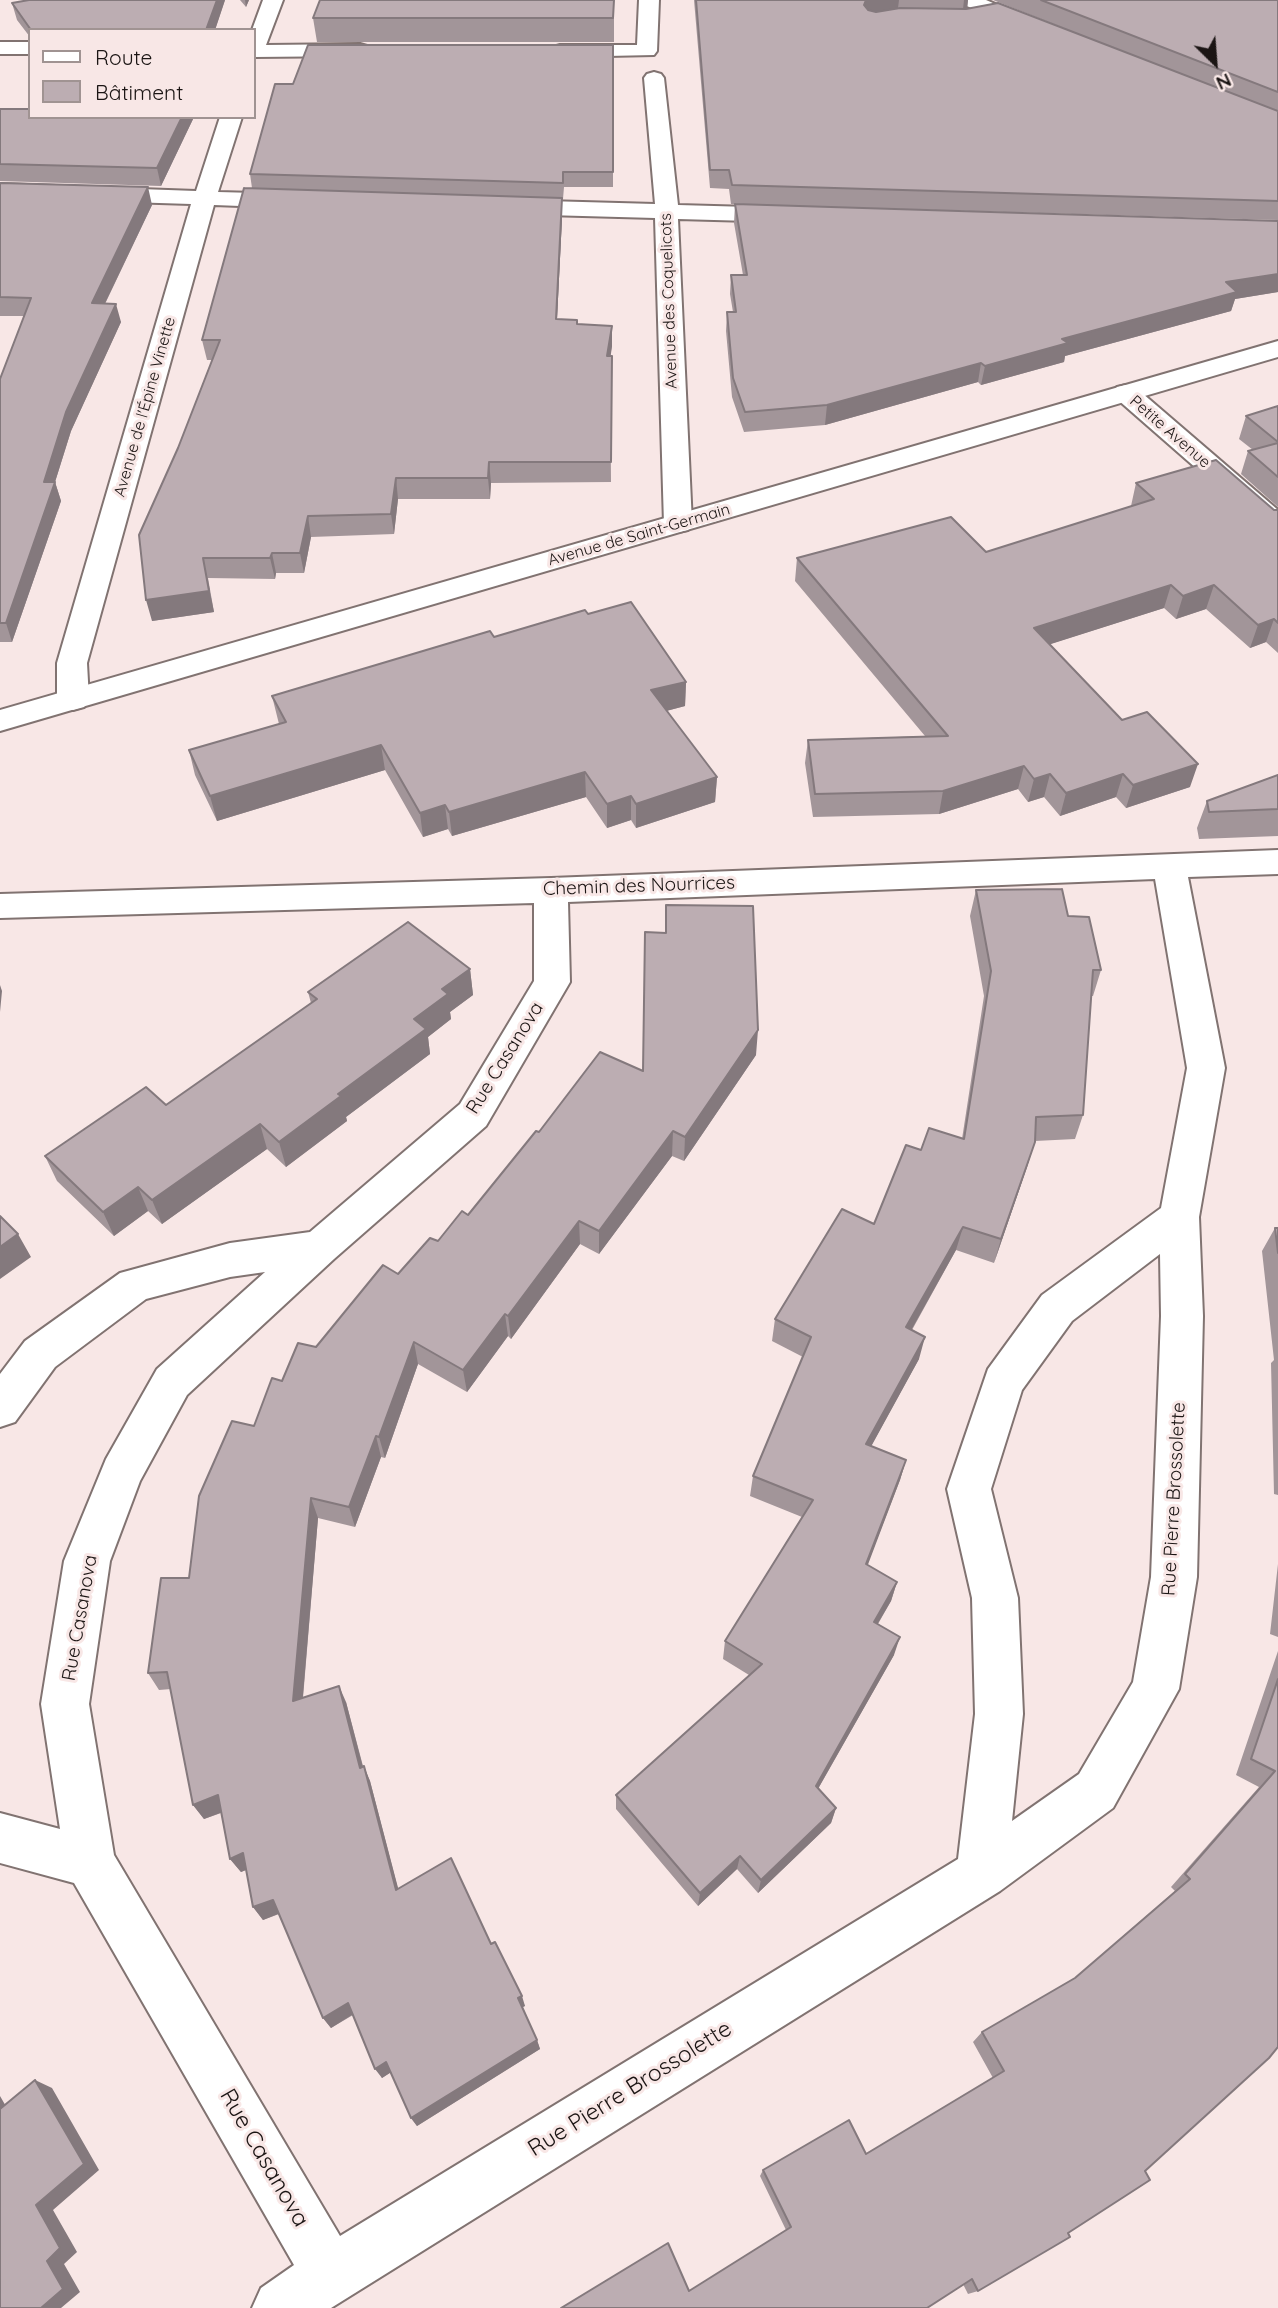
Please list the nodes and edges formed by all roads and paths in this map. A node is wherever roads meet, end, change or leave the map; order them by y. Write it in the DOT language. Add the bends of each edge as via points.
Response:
graph roads {
  1 [pos="273,0"];
  2 [pos="649,0"];
  3 [pos="966,9"];
  4 [pos="1046,32"];
  5 [pos="256,45"];
  6 [pos="0,48"];
  7 [pos="28,48"];
  8 [pos="256,50"];
  9 [pos="387,50"];
  10 [pos="539,51"];
  11 [pos="654,78"];
  12 [pos="230,119"];
  13 [pos="0,191"];
  14 [pos="205,198"];
  15 [pos="316,201"];
  16 [pos="482,206"];
  17 [pos="665,212"];
  18 [pos="803,216"];
  19 [pos="1278,349"];
  20 [pos="1126,393"];
  21 [pos="678,524"];
  22 [pos="1278,525"];
  23 [pos="73,700"];
  24 [pos="0,721"];
  25 [pos="1278,862"];
  26 [pos="1169,866"];
  27 [pos="551,890"];
  28 [pos="0,906"];
  29 [pos="1179,1217"];
  30 [pos="320,1247"];
  31 [pos="0,1408"];
  32 [pos="0,1838"];
  33 [pos="90,1862"];
  34 [pos="982,1873"];
  35 [pos="331,2274"];
  36 [pos="281,2308"];
  1 -- 5 [label="street"];
  2 -- 10 [label="street" via="647,51"];
  3 -- 4 [label="street" via="994,12"];
  6 -- 7 [label="street"];
  8 -- 9 [label="street"];
  11 -- 17 [label="street, Avenue des Coquelicots"];
  12 -- 14 [label="street, Avenue de l'Épine Vinette"];
  13 -- 14 [label="street"];
  14 -- 15 [label="street"];
  14 -- 23 [label="street, Avenue de l'Épine Vinette" via="72,663"];
  16 -- 17 [label="street"];
  17 -- 18 [label="street"];
  17 -- 21 [label="street, Avenue des Coquelicots"];
  19 -- 20 [label="street, Avenue de Saint-Germain"];
  20 -- 21 [label="street, Avenue de Saint-Germain"];
  20 -- 22 [label="street, Petite Avenue"];
  21 -- 23 [label="street, Avenue de Saint-Germain"];
  23 -- 24 [label="street, Avenue de Saint-Germain"];
  25 -- 26 [label="street, Chemin des Nourrices"];
  26 -- 27 [label="street, Chemin des Nourrices"];
  26 -- 29 [label="street, Rue Pierre Brossolette" via="1206,1068"];
  27 -- 28 [label="street, Chemin des Nourrices"];
  27 -- 30 [label="street, Rue Casanova" via="552,982 473,1115"];
  29 -- 34 [label="street, Rue Pierre Brossolette" via="1182,1316 1174,1577 1154,1689 1096,1791"];
  29 -- 34 [label="street" via="1057,1308 1003,1382 969,1489 995,1598 999,1714"];
  30 -- 31 [label="street" via="230,1260 134,1285 40,1354"];
  30 -- 33 [label="street, Rue Casanova" via="172,1382 121,1473 87,1562 65,1704"];
  32 -- 33 [label="street"];
  33 -- 35 [label="street, Rue Casanova"];
  34 -- 35 [label="street, Rue Pierre Brossolette"];
  35 -- 36 [label="street, Rue Pierre Brossolette"];
}
